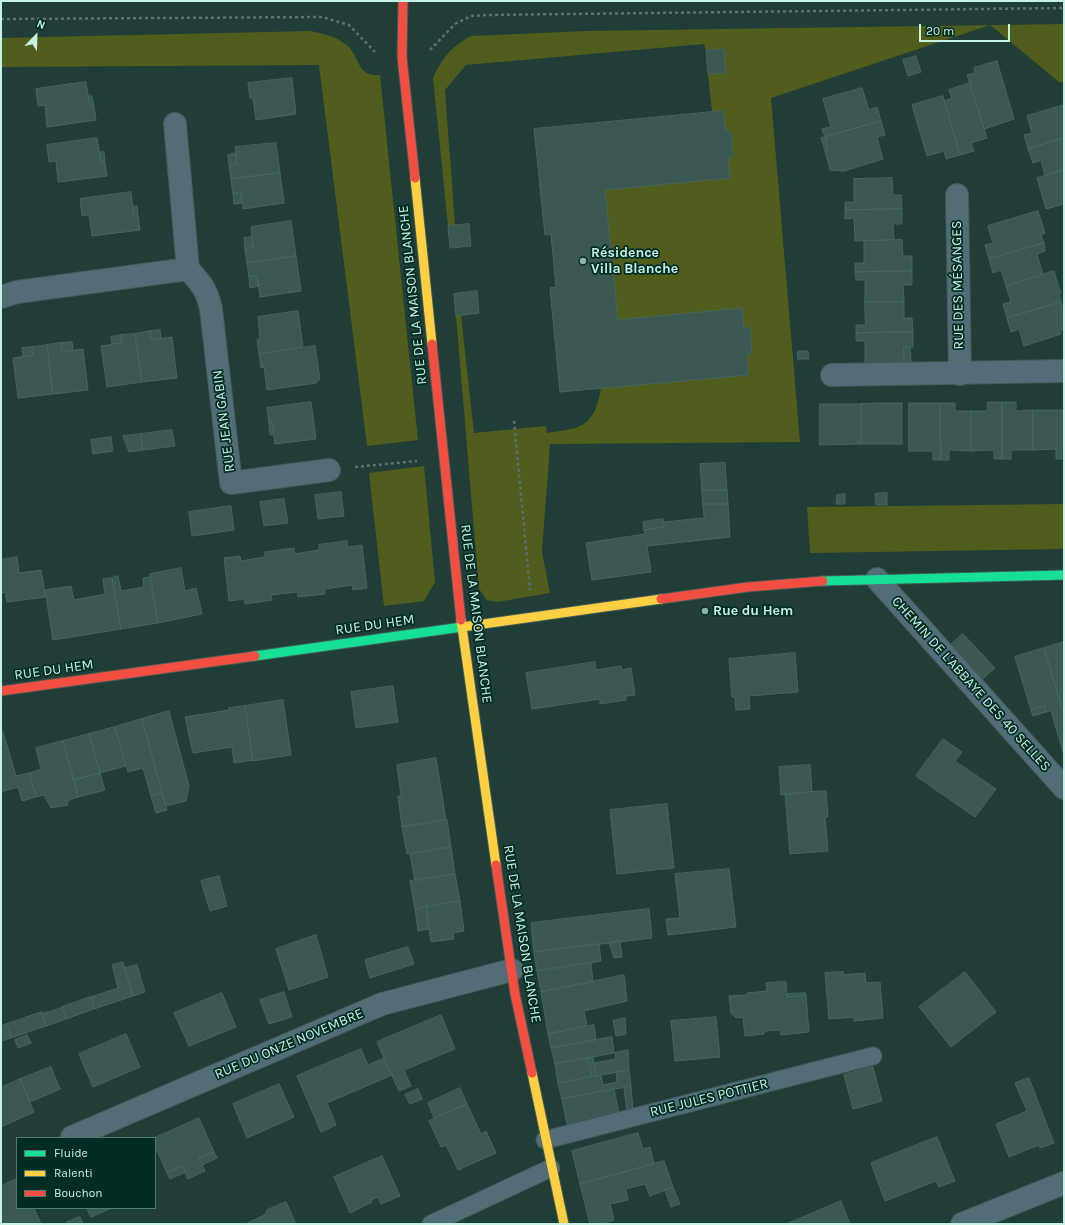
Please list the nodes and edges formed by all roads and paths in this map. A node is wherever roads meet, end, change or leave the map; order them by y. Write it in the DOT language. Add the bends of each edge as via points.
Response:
graph roads {
  1 [pos="403,1"];
  2 [pos="1064,8"];
  3 [pos="1,19"];
  4 [pos="402,57"];
  5 [pos="175,124"];
  6 [pos="957,195"];
  7 [pos="188,269"];
  8 [pos="1,297"];
  9 [pos="1064,371"];
  10 [pos="960,374"];
  11 [pos="832,375"];
  12 [pos="514,421"];
  13 [pos="444,458"];
  14 [pos="329,470"];
  15 [pos="1064,575"];
  16 [pos="878,579"];
  17 [pos="533,616"];
  18 [pos="462,627"];
  19 [pos="1,691"];
  20 [pos="1064,788"];
  21 [pos="512,970"];
  22 [pos="873,1056"];
  23 [pos="72,1137"];
  24 [pos="545,1140"];
  25 [pos="551,1168"];
  26 [pos="1064,1183"];
  27 [pos="431,1224"];
  28 [pos="564,1224"];
  29 [pos="962,1224"];
  1 -- 4 [label="street, RUE DE LA MAISON BLANCHE"];
  2 -- 4 [label="path" via="488,14 472,16 455,24 433,49"];
  3 -- 4 [label="path" via="322,17 349,25 373,51"];
  4 -- 13 [label="street, RUE DE LA MAISON BLANCHE"];
  5 -- 7 [label="street"];
  6 -- 10 [label="street, RUE DES MÉSANGES"];
  7 -- 8 [label="street" via="17,292"];
  7 -- 14 [label="street, RUE JEAN GABIN" via="207,293 211,309 231,483"];
  9 -- 10 [label="street"];
  10 -- 11 [label="street"];
  12 -- 17 [label="path"];
  13 -- 14 [label="path"];
  13 -- 18 [label="street, RUE DE LA MAISON BLANCHE"];
  15 -- 16 [label="street, RUE DU HEM"];
  16 -- 17 [label="street, RUE DU HEM" via="748,587"];
  16 -- 20 [label="street, CHEMIN DE L'ABBAYE DES 40 SELLES"];
  17 -- 18 [label="street, RUE DU HEM"];
  18 -- 19 [label="street, RUE DU HEM"];
  18 -- 21 [label="street, RUE DE LA MAISON BLANCHE"];
  21 -- 23 [label="street, RUE DU ONZE NOVEMBRE" via="382,1004"];
  21 -- 24 [label="street, RUE DE LA MAISON BLANCHE"];
  22 -- 24 [label="lane, RUE JULES POTTIER"];
  24 -- 25 [label="street, RUE DE LA MAISON BLANCHE"];
  25 -- 27 [label="lane"];
  25 -- 28 [label="street, RUE DE LA MAISON BLANCHE"];
  26 -- 29 [label="street"];
}
